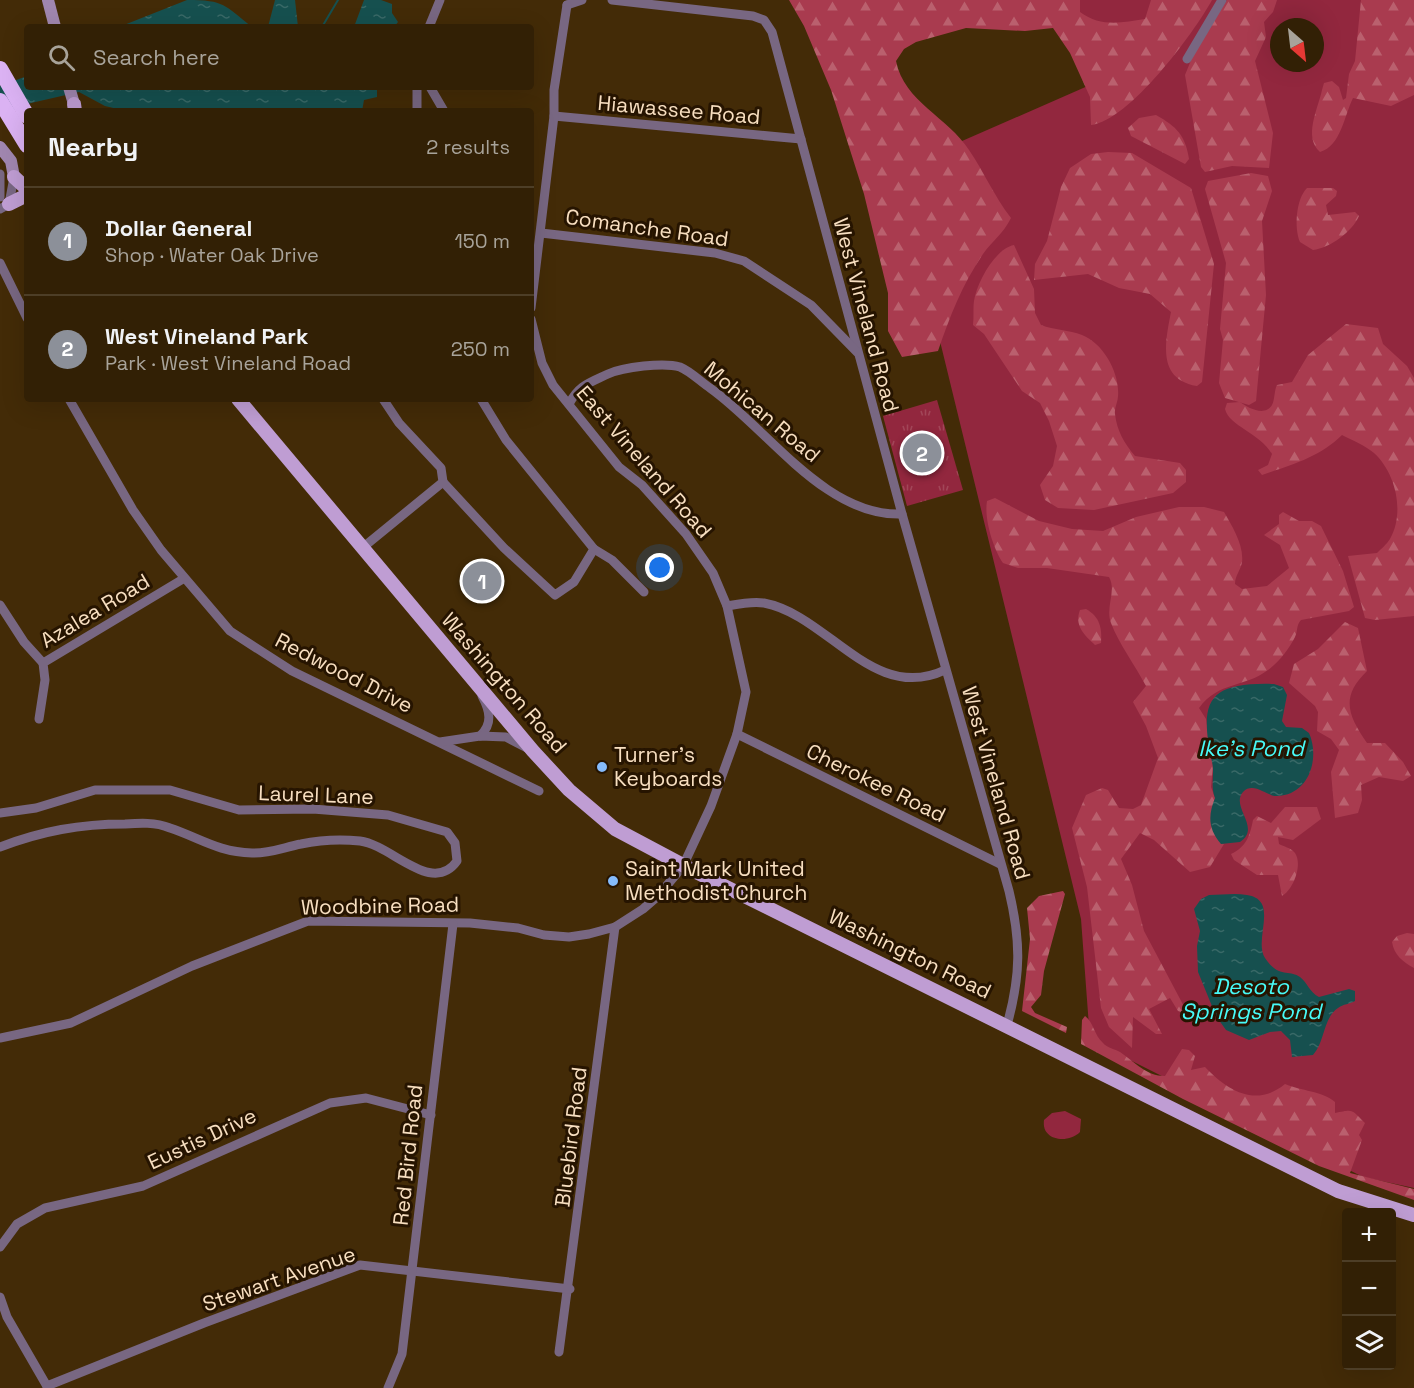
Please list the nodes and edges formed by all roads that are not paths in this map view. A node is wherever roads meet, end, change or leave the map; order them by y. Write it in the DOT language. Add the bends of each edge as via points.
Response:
graph roads {
  1 [pos="48,0"];
  2 [pos="57,0"];
  3 [pos="440,0"];
  4 [pos="582,0"];
  5 [pos="612,0"];
  6 [pos="1222,0"];
  7 [pos="564,2"];
  8 [pos="55,24"];
  9 [pos="55,24"];
  10 [pos="430,24"];
  11 [pos="1187,59"];
  12 [pos="0,69"];
  13 [pos="70,90"];
  14 [pos="417,90"];
  15 [pos="432,90"];
  16 [pos="0,101"];
  17 [pos="74,107"];
  18 [pos="417,108"];
  19 [pos="442,108"];
  20 [pos="24,111"];
  21 [pos="554,116"];
  22 [pos="801,139"];
  23 [pos="24,140"];
  24 [pos="0,147"];
  25 [pos="0,164"];
  26 [pos="7,175"];
  27 [pos="24,187"];
  28 [pos="24,196"];
  29 [pos="3,203"];
  30 [pos="541,233"];
  31 [pos="0,263"];
  32 [pos="534,286"];
  33 [pos="24,312"];
  34 [pos="534,331"];
  35 [pos="858,353"];
  36 [pos="71,402"];
  37 [pos="240,402"];
  38 [pos="385,402"];
  39 [pos="483,402"];
  40 [pos="569,404"];
  41 [pos="443,482"];
  42 [pos="902,514"];
  43 [pos="361,549"];
  44 [pos="594,549"];
  45 [pos="183,579"];
  46 [pos="644,592"];
  47 [pos="0,605"];
  48 [pos="727,606"];
  49 [pos="43,663"];
  50 [pos="945,670"];
  51 [pos="474,681"];
  52 [pos="39,719"];
  53 [pos="737,734"];
  54 [pos="480,736"];
  55 [pos="440,742"];
  56 [pos="533,751"];
  57 [pos="539,791"];
  58 [pos="0,813"];
  59 [pos="0,848"];
  60 [pos="1000,864"];
  61 [pos="683,866"];
  62 [pos="453,924"];
  63 [pos="615,927"];
  64 [pos="1007,1025"];
  65 [pos="0,1038"];
  66 [pos="431,1115"];
  67 [pos="1414,1215"];
  68 [pos="0,1247"];
  69 [pos="413,1273"];
  70 [pos="570,1289"];
  71 [pos="0,1297"];
  72 [pos="3,1317"];
  73 [pos="560,1352"];
  74 [pos="48,1387"];
  75 [pos="388,1388"];
  1 -- 8 [label="main road"];
  2 -- 9 [label="main road"];
  3 -- 10 [label="street"];
  4 -- 7 [label="street"];
  5 -- 22 [label="street, West Vineland Road" via="764,20 772,32"];
  6 -- 11 [label="street"];
  7 -- 21 [label="street"];
  12 -- 20 [label="highway"];
  13 -- 17 [label="main road"];
  14 -- 18 [label="street"];
  15 -- 19 [label="street"];
  16 -- 23 [label="highway"];
  21 -- 22 [label="street, Hiawassee Road"];
  21 -- 30 [label="street"];
  22 -- 35 [label="street, West Vineland Road"];
  24 -- 26 [label="main road" via="11,160"];
  25 -- 26 [label="main road"];
  26 -- 27 [label="main road"];
  26 -- 29 [label="street"];
  26 -- 29 [label="street"];
  28 -- 29 [label="main road"];
  30 -- 32 [label="street"];
  30 -- 35 [label="street, Comanche Road" via="715,253 744,261 811,305"];
  31 -- 33 [label="street"];
  34 -- 40 [label="street, East Vineland Road" via="542,363"];
  35 -- 42 [label="street, West Vineland Road"];
  36 -- 45 [label="street, Redwood Drive" via="133,510"];
  37 -- 43 [label="main road, Washington Road"];
  38 -- 41 [label="street" via="441,468"];
  39 -- 44 [label="street" via="506,440"];
  40 -- 42 [label="street, Mohican Road" via="577,389 616,371 681,367 729,402 800,470 849,501 887,514"];
  40 -- 48 [label="street, East Vineland Road" via="619,467 642,485 686,534 713,573"];
  41 -- 43 [label="street"];
  41 -- 44 [label="street" via="504,548 555,595 574,582"];
  42 -- 50 [label="street, West Vineland Road"];
  43 -- 51 [label="main road, Washington Road"];
  44 -- 46 [label="street"];
  45 -- 49 [label="street, Azalea Road"];
  45 -- 55 [label="street, Redwood Drive" via="230,631 276,661"];
  47 -- 49 [label="street"];
  48 -- 50 [label="street" via="763,603 780,609 870,666 895,676 929,678"];
  48 -- 53 [label="street, East Vineland Road" via="746,692"];
  49 -- 52 [label="street, Azalea Road" via="45,680"];
  50 -- 60 [label="street, West Vineland Road"];
  51 -- 54 [label="street" via="490,718 488,729"];
  51 -- 56 [label="main road, Washington Road"];
  53 -- 60 [label="street, Cherokee Road"];
  53 -- 61 [label="street, East Vineland Road" via="711,806"];
  54 -- 55 [label="street"];
  54 -- 56 [label="street" via="506,737"];
  55 -- 57 [label="street, Redwood Drive"];
  56 -- 61 [label="main road, Washington Road" via="615,829"];
  58 -- 59 [label="street, Laurel Lane" via="36,808 95,790 170,790 239,810 313,809 388,815 447,832 455,843 457,861 450,870 424,873 380,847 362,842 311,843 255,854 224,851 153,823 57,828"];
  60 -- 64 [label="street, West Vineland Road" via="1014,910 1020,950"];
  61 -- 63 [label="street, Woodbine Road" via="658,896"];
  61 -- 64 [label="main road, Washington Road"];
  62 -- 63 [label="street, Woodbine Road" via="492,925 569,937"];
  62 -- 65 [label="street, Woodbine Road" via="308,921 192,966 71,1023"];
  62 -- 66 [label="street, Red Bird Road"];
  63 -- 70 [label="street, Bluebird Road"];
  64 -- 67 [label="main road, Washington Road" via="1338,1191"];
  66 -- 68 [label="street, Eustis Drive" via="366,1098 330,1103 143,1186 45,1208 17,1224"];
  66 -- 69 [label="street, Red Bird Road"];
  69 -- 70 [label="street, Stewart Avenue"];
  69 -- 74 [label="street, Stewart Avenue" via="360,1265"];
  69 -- 75 [label="street, Red Bird Road" via="402,1354"];
  70 -- 73 [label="street, Bluebird Road"];
  71 -- 72 [label="street"];
  72 -- 74 [label="street"];
}
